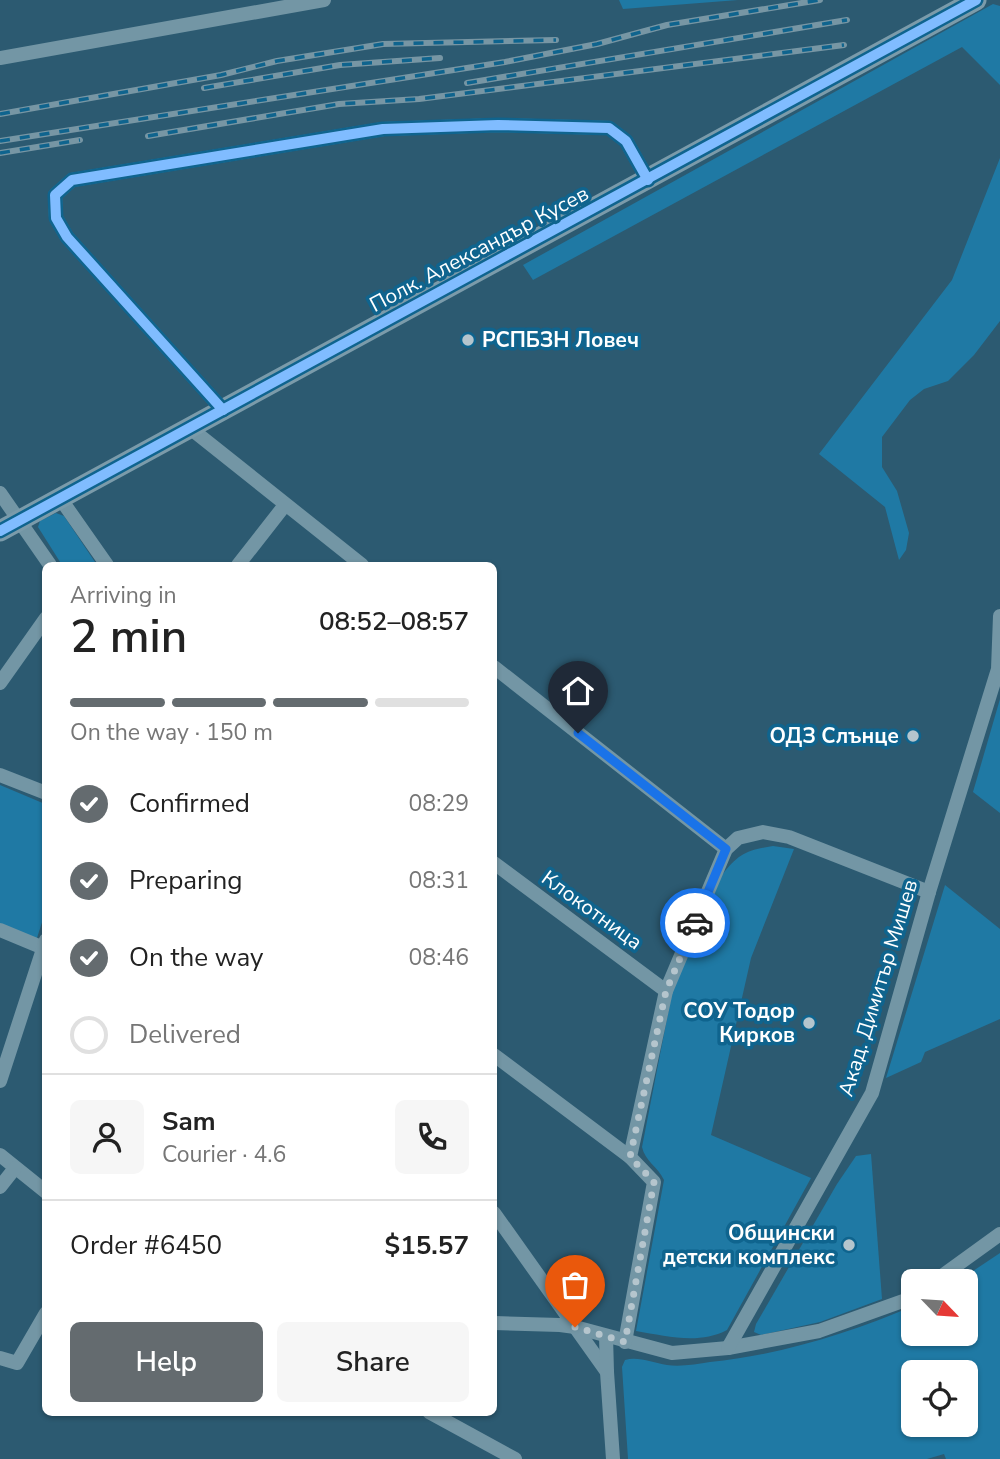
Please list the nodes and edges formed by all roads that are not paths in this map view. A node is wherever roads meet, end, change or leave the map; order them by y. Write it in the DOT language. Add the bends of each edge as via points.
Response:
graph roads {
  1 [pos="324,0"];
  2 [pos="976,0"];
  3 [pos="0,58"];
  4 [pos="648,180"];
  5 [pos="223,410"];
  6 [pos="190,428"];
  7 [pos="0,493"];
  8 [pos="60,498"];
  9 [pos="285,505"];
  10 [pos="20,521"];
  11 [pos="0,531"];
  12 [pos="48,562"];
  13 [pos="105,562"];
  14 [pos="240,562"];
  15 [pos="358,562"];
  16 [pos="1000,616"];
  17 [pos="42,624"];
  18 [pos="497,669"];
  19 [pos="0,683"];
  20 [pos="0,775"];
  21 [pos="42,791"];
  22 [pos="726,849"];
  23 [pos="497,865"];
  24 [pos="929,892"];
  25 [pos="0,930"];
  26 [pos="42,945"];
  27 [pos="42,955"];
  28 [pos="666,991"];
  29 [pos="497,1057"];
  30 [pos="0,1081"];
  31 [pos="0,1156"];
  32 [pos="630,1157"];
  33 [pos="15,1168"];
  34 [pos="0,1186"];
  35 [pos="42,1189"];
  36 [pos="497,1217"];
  37 [pos="1000,1234"];
  38 [pos="952,1269"];
  39 [pos="901,1302"];
  40 [pos="42,1320"];
  41 [pos="497,1324"];
  42 [pos="575,1327"];
  43 [pos="606,1336"];
  44 [pos="625,1342"];
  45 [pos="728,1348"];
  46 [pos="0,1359"];
  47 [pos="607,1372"];
  48 [pos="436,1416"];
  49 [pos="614,1455"];
  50 [pos="515,1459"];
  1 -- 3 [label="street"];
  2 -- 4 [label="street, Полк. Александър Кусев"];
  4 -- 5 [label="street, Полк. Александър Кусев"];
  4 -- 5 [label="street" via="626,141 609,128 498,125 383,129 72,180 55,195 56,218 66,237"];
  5 -- 6 [label="street, Полк. Александър Кусев"];
  6 -- 8 [label="street, Полк. Александър Кусев"];
  6 -- 9 [label="street"];
  7 -- 10 [label="street"];
  8 -- 10 [label="street, Полк. Александър Кусев"];
  8 -- 13 [label="street"];
  9 -- 14 [label="street"];
  9 -- 15 [label="street"];
  10 -- 11 [label="street, Полк. Александър Кусев"];
  10 -- 12 [label="street"];
  16 -- 24 [label="street, Акад. Димитър Мишев" via="998,669"];
  17 -- 19 [label="street"];
  18 -- 22 [label="street"];
  20 -- 21 [label="street"];
  22 -- 24 [label="street" via="738,838 763,832 789,837"];
  22 -- 28 [label="street"];
  23 -- 28 [label="street, Клокотница"];
  24 -- 45 [label="street, Акад. Димитър Мишев" via="872,1093"];
  25 -- 26 [label="street"];
  27 -- 30 [label="street"];
  28 -- 32 [label="street"];
  29 -- 32 [label="street"];
  31 -- 33 [label="street"];
  32 -- 44 [label="street" via="654,1182"];
  33 -- 34 [label="street"];
  33 -- 35 [label="street"];
  36 -- 42 [label="street"];
  37 -- 38 [label="street"];
  39 -- 45 [label="street" via="819,1331"];
  40 -- 46 [label="street" via="17,1363"];
  41 -- 42 [label="street"];
  42 -- 43 [label="street"];
  42 -- 47 [label="street"];
  43 -- 44 [label="street"];
  43 -- 47 [label="street"];
  44 -- 45 [label="street" via="672,1353"];
  47 -- 49 [label="street"];
  48 -- 50 [label="street"];
}
